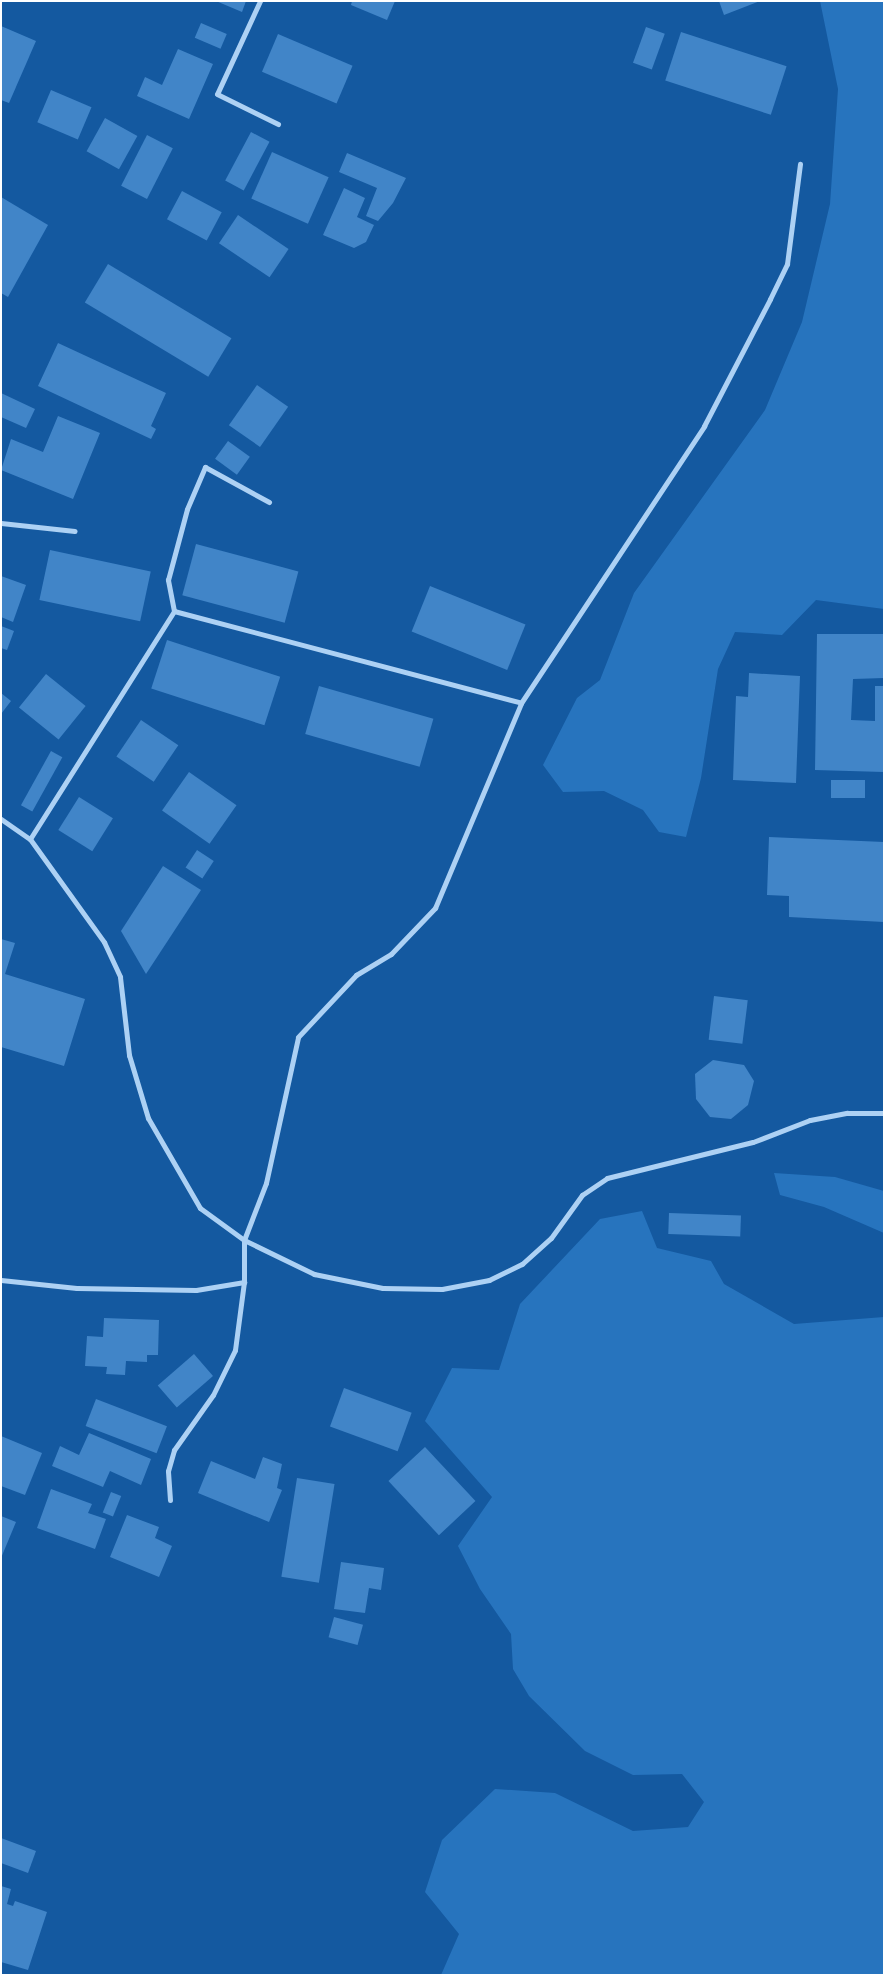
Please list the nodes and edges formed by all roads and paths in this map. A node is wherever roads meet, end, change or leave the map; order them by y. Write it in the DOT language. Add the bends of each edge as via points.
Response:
graph roads {
  1 [pos="260,1"];
  2 [pos="278,124"];
  3 [pos="800,164"];
  4 [pos="269,502"];
  5 [pos="1,524"];
  6 [pos="75,531"];
  7 [pos="174,611"];
  8 [pos="521,703"];
  9 [pos="1,819"];
  10 [pos="30,839"];
  11 [pos="884,1113"];
  12 [pos="244,1240"];
  13 [pos="1,1280"];
  14 [pos="244,1282"];
  15 [pos="170,1500"];
  1 -- 2 [label="street" via="217,94"];
  3 -- 8 [label="street" via="787,264 740,358 704,426"];
  4 -- 7 [label="street" via="205,467 187,509 168,580"];
  5 -- 6 [label="street"];
  7 -- 8 [label="street"];
  7 -- 10 [label="street"];
  8 -- 12 [label="street" via="435,908 391,954 356,975 298,1037 266,1183"];
  9 -- 10 [label="street"];
  10 -- 12 [label="street" via="104,942 120,977 129,1055 148,1118 200,1208"];
  11 -- 12 [label="street" via="848,1113 810,1120 753,1142 639,1167 607,1178 582,1195 551,1238 522,1264 489,1280 442,1288 383,1288 314,1274"];
  12 -- 14 [label="street"];
  13 -- 14 [label="street" via="77,1288 196,1290"];
  14 -- 15 [label="street" via="235,1350 213,1394 174,1450 168,1471"];
}
